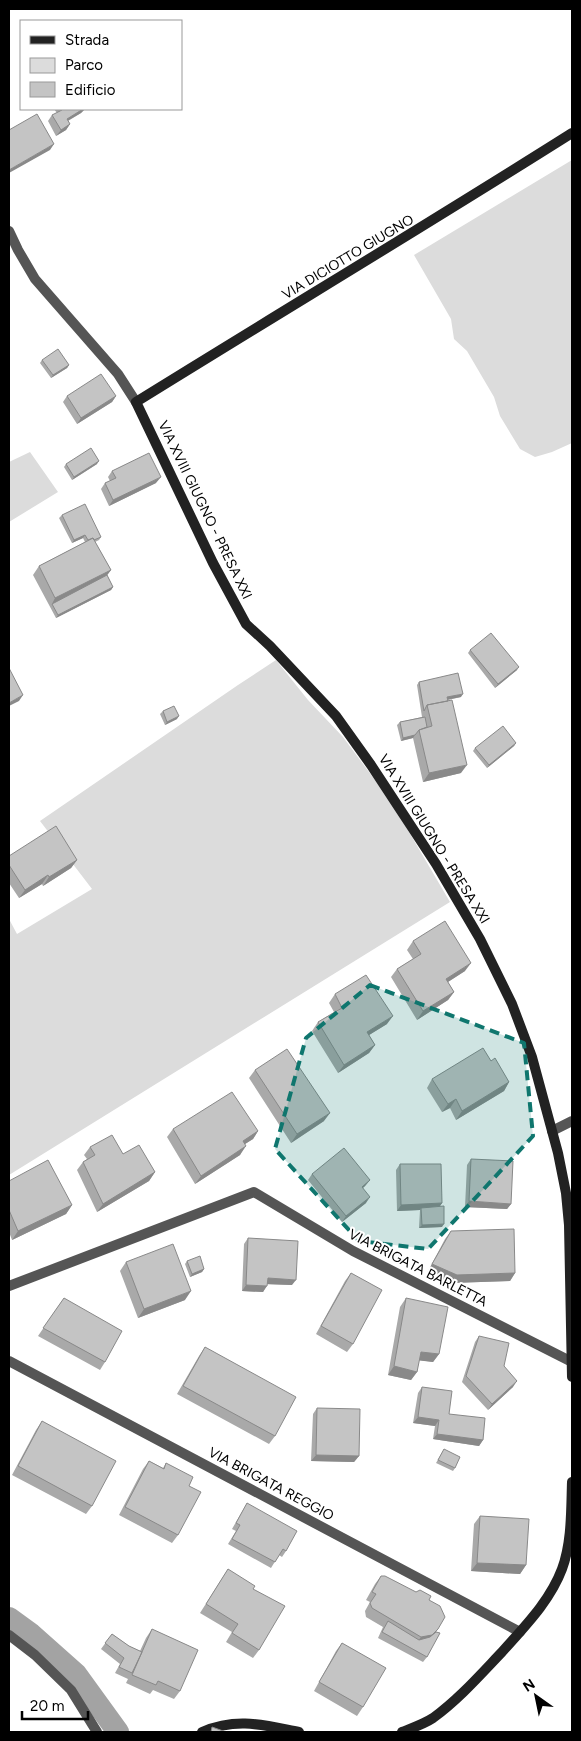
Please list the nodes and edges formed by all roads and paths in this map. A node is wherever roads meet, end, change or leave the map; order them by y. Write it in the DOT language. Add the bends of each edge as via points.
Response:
graph roads {
  1 [pos="572,133"];
  2 [pos="9,230"];
  3 [pos="136,402"];
  4 [pos="572,1121"];
  5 [pos="552,1131"];
  6 [pos="9,1286"];
  7 [pos="9,1361"];
  8 [pos="572,1362"];
  9 [pos="572,1377"];
  10 [pos="572,1482"];
  11 [pos="520,1632"];
  12 [pos="9,1635"];
  13 [pos="97,1732"];
  14 [pos="202,1732"];
  15 [pos="300,1732"];
  16 [pos="402,1732"];
  1 -- 3 [label="main road, VIA DICIOTTO GIUGNO"];
  2 -- 3 [label="street" via="35,279 118,374"];
  3 -- 5 [label="main road, VIA XVIII GIUGNO - PRESA XXI" via="246,624 336,716 436,864 480,939 512,1004 532,1057"];
  4 -- 5 [label="street"];
  5 -- 8 [label="main road, VIA XVIII GIUGNO - PRESA XXI" via="566,1193 569,1225"];
  6 -- 8 [label="street, VIA BRIGATA BARLETTA" via="254,1192 352,1251"];
  7 -- 11 [label="street, VIA BRIGATA REGGIO"];
  8 -- 9 [label="main road, VIA XVIII GIUGNO - PRESA XXI"];
  10 -- 11 [label="main road" via="568,1549 562,1568 541,1606"];
  11 -- 16 [label="main road" via="432,1719"];
  12 -- 13 [label="street" via="71,1690"];
  14 -- 15 [label="main road" via="239,1722"];
}
